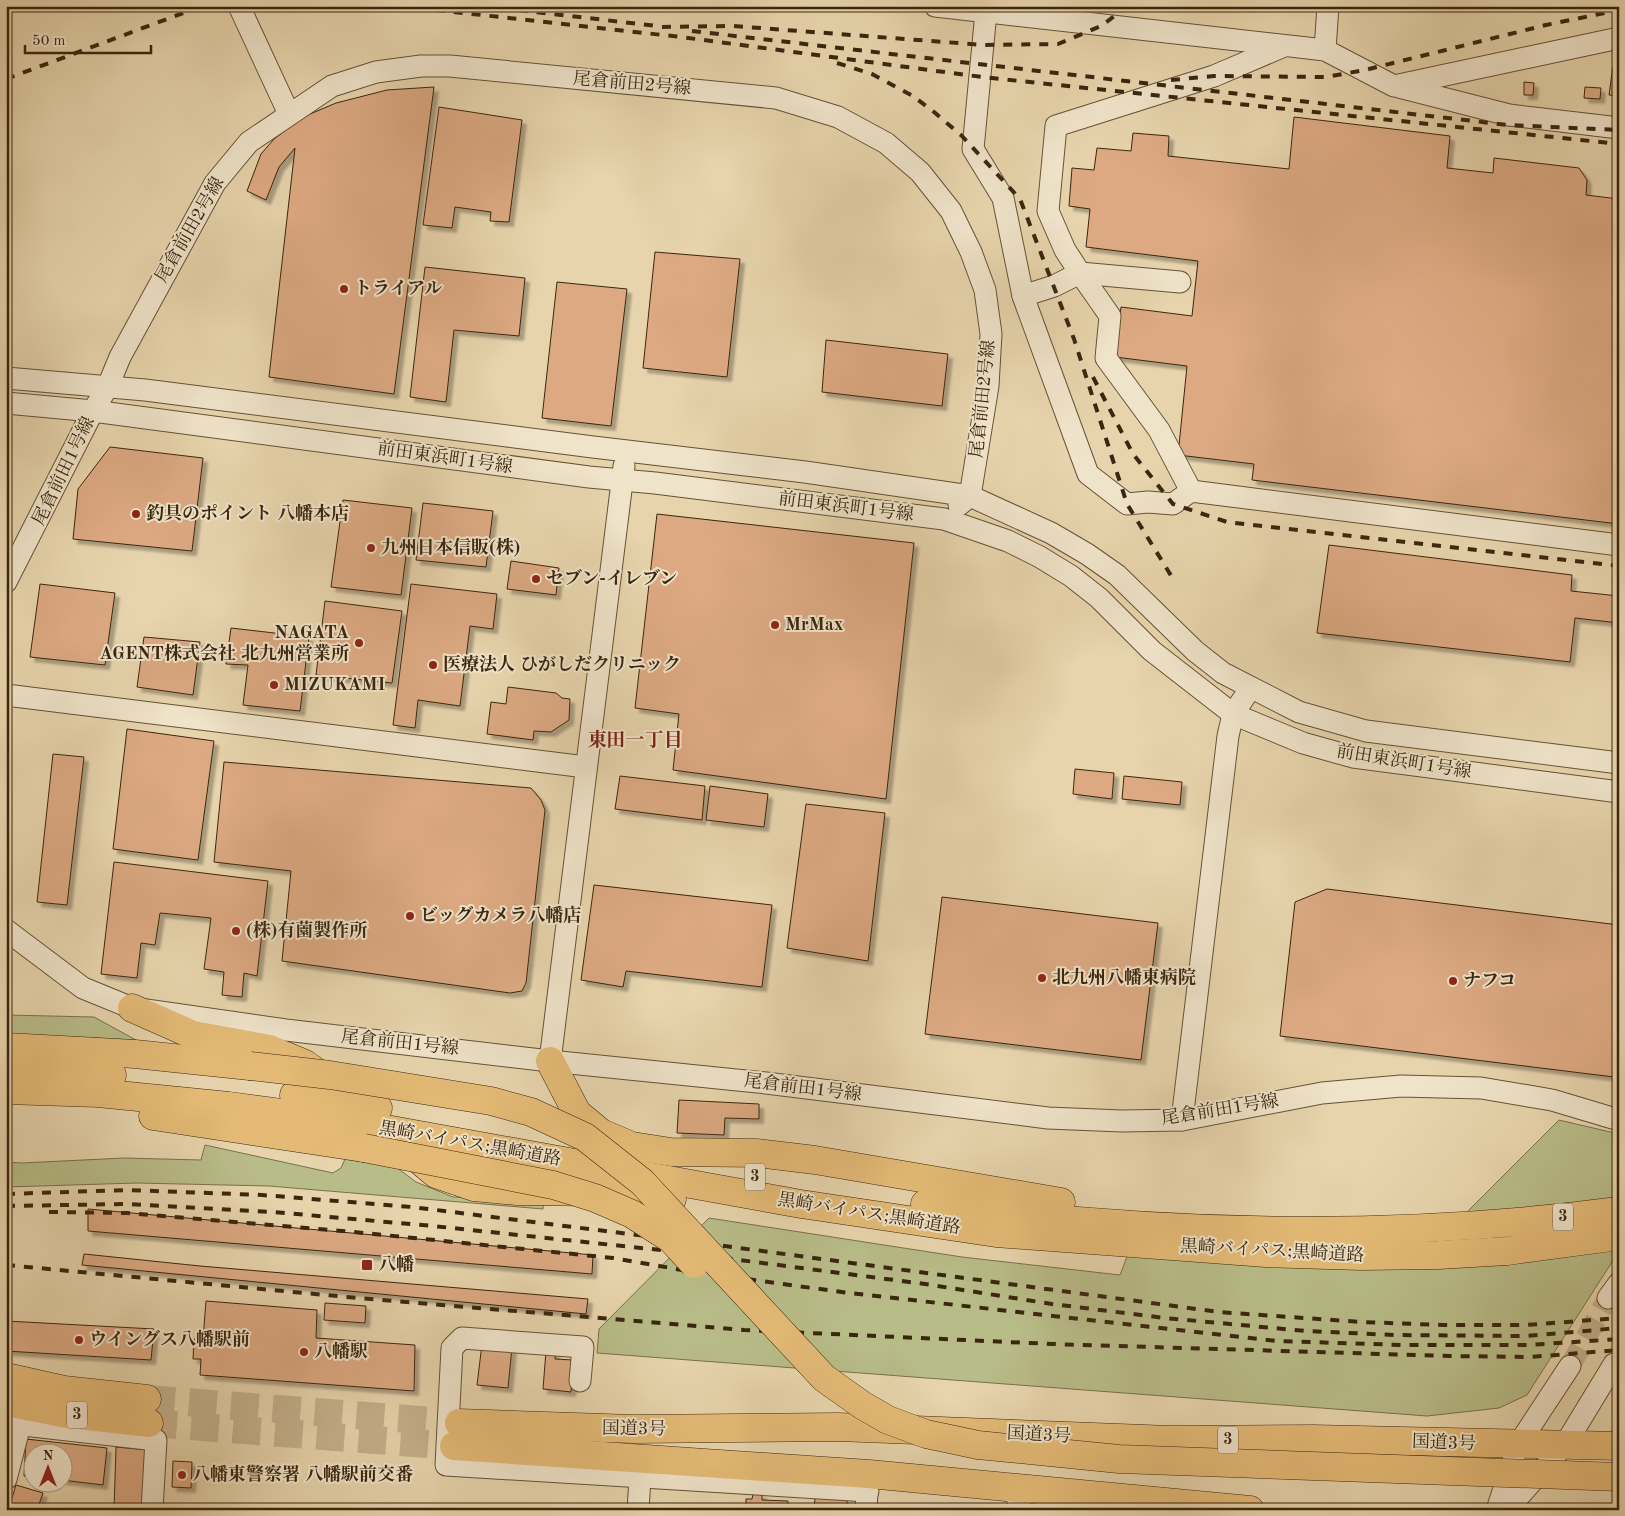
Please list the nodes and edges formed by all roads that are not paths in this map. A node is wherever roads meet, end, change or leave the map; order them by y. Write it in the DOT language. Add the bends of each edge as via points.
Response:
graph roads {
  1 [pos="239,6"];
  2 [pos="935,6"];
  3 [pos="1328,6"];
  4 [pos="986,12"];
  5 [pos="1619,38"];
  6 [pos="1284,46"];
  7 [pos="1325,50"];
  8 [pos="1394,86"];
  9 [pos="289,114"];
  10 [pos="1619,128"];
  11 [pos="1080,273"];
  12 [pos="1180,282"];
  13 [pos="1022,296"];
  14 [pos="6,378"];
  15 [pos="108,386"];
  16 [pos="6,404"];
  17 [pos="93,410"];
  18 [pos="626,451"];
  19 [pos="623,480"];
  20 [pos="1191,491"];
  21 [pos="970,496"];
  22 [pos="944,519"];
  23 [pos="1619,545"];
  24 [pos="6,582"];
  25 [pos="1250,689"];
  26 [pos="6,696"];
  27 [pos="1233,714"];
  28 [pos="1619,763"];
  29 [pos="586,767"];
  30 [pos="1619,792"];
  31 [pos="7,933"];
  32 [pos="132,1008"];
  33 [pos="6,1047"];
  34 [pos="550,1061"];
  35 [pos="6,1070"];
  36 [pos="328,1081"];
  37 [pos="6,1090"];
  38 [pos="6,1099"];
  39 [pos="1182,1120"];
  40 [pos="1619,1120"];
  41 [pos="399,1144"];
  42 [pos="1619,1210"];
  43 [pos="1258,1230"];
  44 [pos="996,1233"];
  45 [pos="1619,1236"];
  46 [pos="1614,1364"];
  47 [pos="1570,1366"];
  48 [pos="6,1377"];
  49 [pos="580,1381"];
  50 [pos="6,1402"];
  51 [pos="13,1424"];
  52 [pos="1566,1443"];
  53 [pos="1518,1445"];
  54 [pos="1619,1446"];
  55 [pos="1619,1476"];
  56 [pos="640,1478"];
  57 [pos="6,1479"];
  58 [pos="868,1491"];
  59 [pos="1619,1492"];
  60 [pos="1017,1499"];
  61 [pos="152,1510"];
  62 [pos="638,1510"];
  63 [pos="1250,1510"];
  64 [pos="1497,1510"];
  65 [pos="1507,1510"];
  1 -- 9 [label="street"];
  2 -- 4 [label="street"];
  3 -- 7 [label="street"];
  4 -- 6 [label="street"];
  4 -- 13 [label="street" via="974,149 1003,198"];
  5 -- 8 [label="street"];
  6 -- 7 [label="street"];
  6 -- 11 [label="street" via="1214,76 1056,126 1048,211 1065,250"];
  7 -- 8 [label="street"];
  8 -- 10 [label="street" via="1509,115"];
  9 -- 15 [label="street, 尾倉前田2号線" via="249,142 215,183 120,357"];
  9 -- 21 [label="street, 尾倉前田2号線" via="332,86 368,75 421,66 450,66 776,98 838,117 886,143 920,172 951,211 985,290 991,334 988,386"];
  11 -- 12 [label="street"];
  11 -- 13 [label="street" via="1054,286"];
  11 -- 20 [label="street" via="1110,316 1106,358 1160,430"];
  13 -- 20 [label="street" via="1088,474 1127,504 1173,504"];
  14 -- 15 [label="street, 前田東浜町1号線"];
  15 -- 17 [label="street, 尾倉前田1号線"];
  15 -- 18 [label="street, 前田東浜町1号線"];
  16 -- 17 [label="street, 前田東浜町1号線"];
  17 -- 19 [label="street, 前田東浜町1号線"];
  17 -- 24 [label="street, 尾倉前田1号線"];
  18 -- 19 [label="street"];
  18 -- 21 [label="street, 前田東浜町1号線" via="893,483"];
  19 -- 22 [label="street, 前田東浜町1号線"];
  19 -- 29 [label="street"];
  20 -- 23 [label="street"];
  21 -- 22 [label="street"];
  21 -- 25 [label="street, 前田東浜町1号線" via="1051,533 1087,554 1117,575 1195,651"];
  22 -- 27 [label="street, 前田東浜町1号線" via="1008,541 1071,576 1099,598 1152,651"];
  25 -- 27 [label="street"];
  25 -- 28 [label="street, 前田東浜町1号線" via="1299,712 1366,731"];
  26 -- 29 [label="street"];
  27 -- 30 [label="street, 前田東浜町1号線" via="1303,743 1354,757"];
  27 -- 39 [label="street"];
  29 -- 34 [label="street"];
  31 -- 32 [label="street, 尾倉前田1号線" via="83,988"];
  32 -- 34 [label="street, 尾倉前田1号線"];
  32 -- 36 [label="highway" via="193,1035 269,1049 305,1064"];
  33 -- 55 [label="highway, bridge" via="135,1054 330,1075 491,1101 531,1112 585,1137 642,1182 824,1378 888,1420 926,1434 978,1445 1119,1458"];
  34 -- 39 [label="street, 尾倉前田1号線" via="766,1083 1048,1118"];
  34 -- 43 [label="highway" via="577,1112 601,1133 632,1146 671,1152 756,1153 815,1160 1121,1212"];
  35 -- 43 [label="highway, 黒崎バイパス;黒崎道路 / 3" via="198,1083 341,1101 749,1176 957,1208 1056,1219"];
  37 -- 44 [label="highway, 黒崎バイパス;黒崎道路 / 3" via="98,1093 332,1120 800,1204"];
  38 -- 59 [label="highway, bridge" via="364,1148 553,1185 595,1198 632,1214 671,1240 798,1374 842,1411 887,1436 926,1451 1033,1466 1118,1473"];
  39 -- 40 [label="street, 尾倉前田1号線" via="1322,1094 1401,1086 1482,1088 1552,1100"];
  41 -- 44 [label="highway" via="436,1174 474,1187 609,1192 878,1228"];
  42 -- 43 [label="highway, 黒崎バイパス;黒崎道路 / 3" via="1508,1223 1380,1231"];
  44 -- 45 [label="highway, 黒崎バイパス;黒崎道路 / 3" via="1266,1253 1361,1256 1507,1251"];
  46 -- 52 [label="street"];
  47 -- 53 [label="street"];
  48 -- 50 [label="highway, 3" via="148,1411 62,1413"];
  49 -- 56 [label="street" via="583,1347 462,1338 452,1348 446,1465"];
  51 -- 57 [label="street"];
  51 -- 61 [label="street" via="156,1440"];
  52 -- 53 [label="highway, 国道3号 / 3"];
  52 -- 54 [label="highway, 国道3号 / 3"];
  52 -- 65 [label="street"];
  53 -- 58 [label="highway, 国道3号 / 3" via="1312,1439 1141,1440 838,1427 456,1435"];
  53 -- 64 [label="street"];
  56 -- 58 [label="street"];
  56 -- 62 [label="street"];
  58 -- 60 [label="highway, 国道3号 / 3"];
  60 -- 63 [label="highway, 国道3号 / 3"];
}
